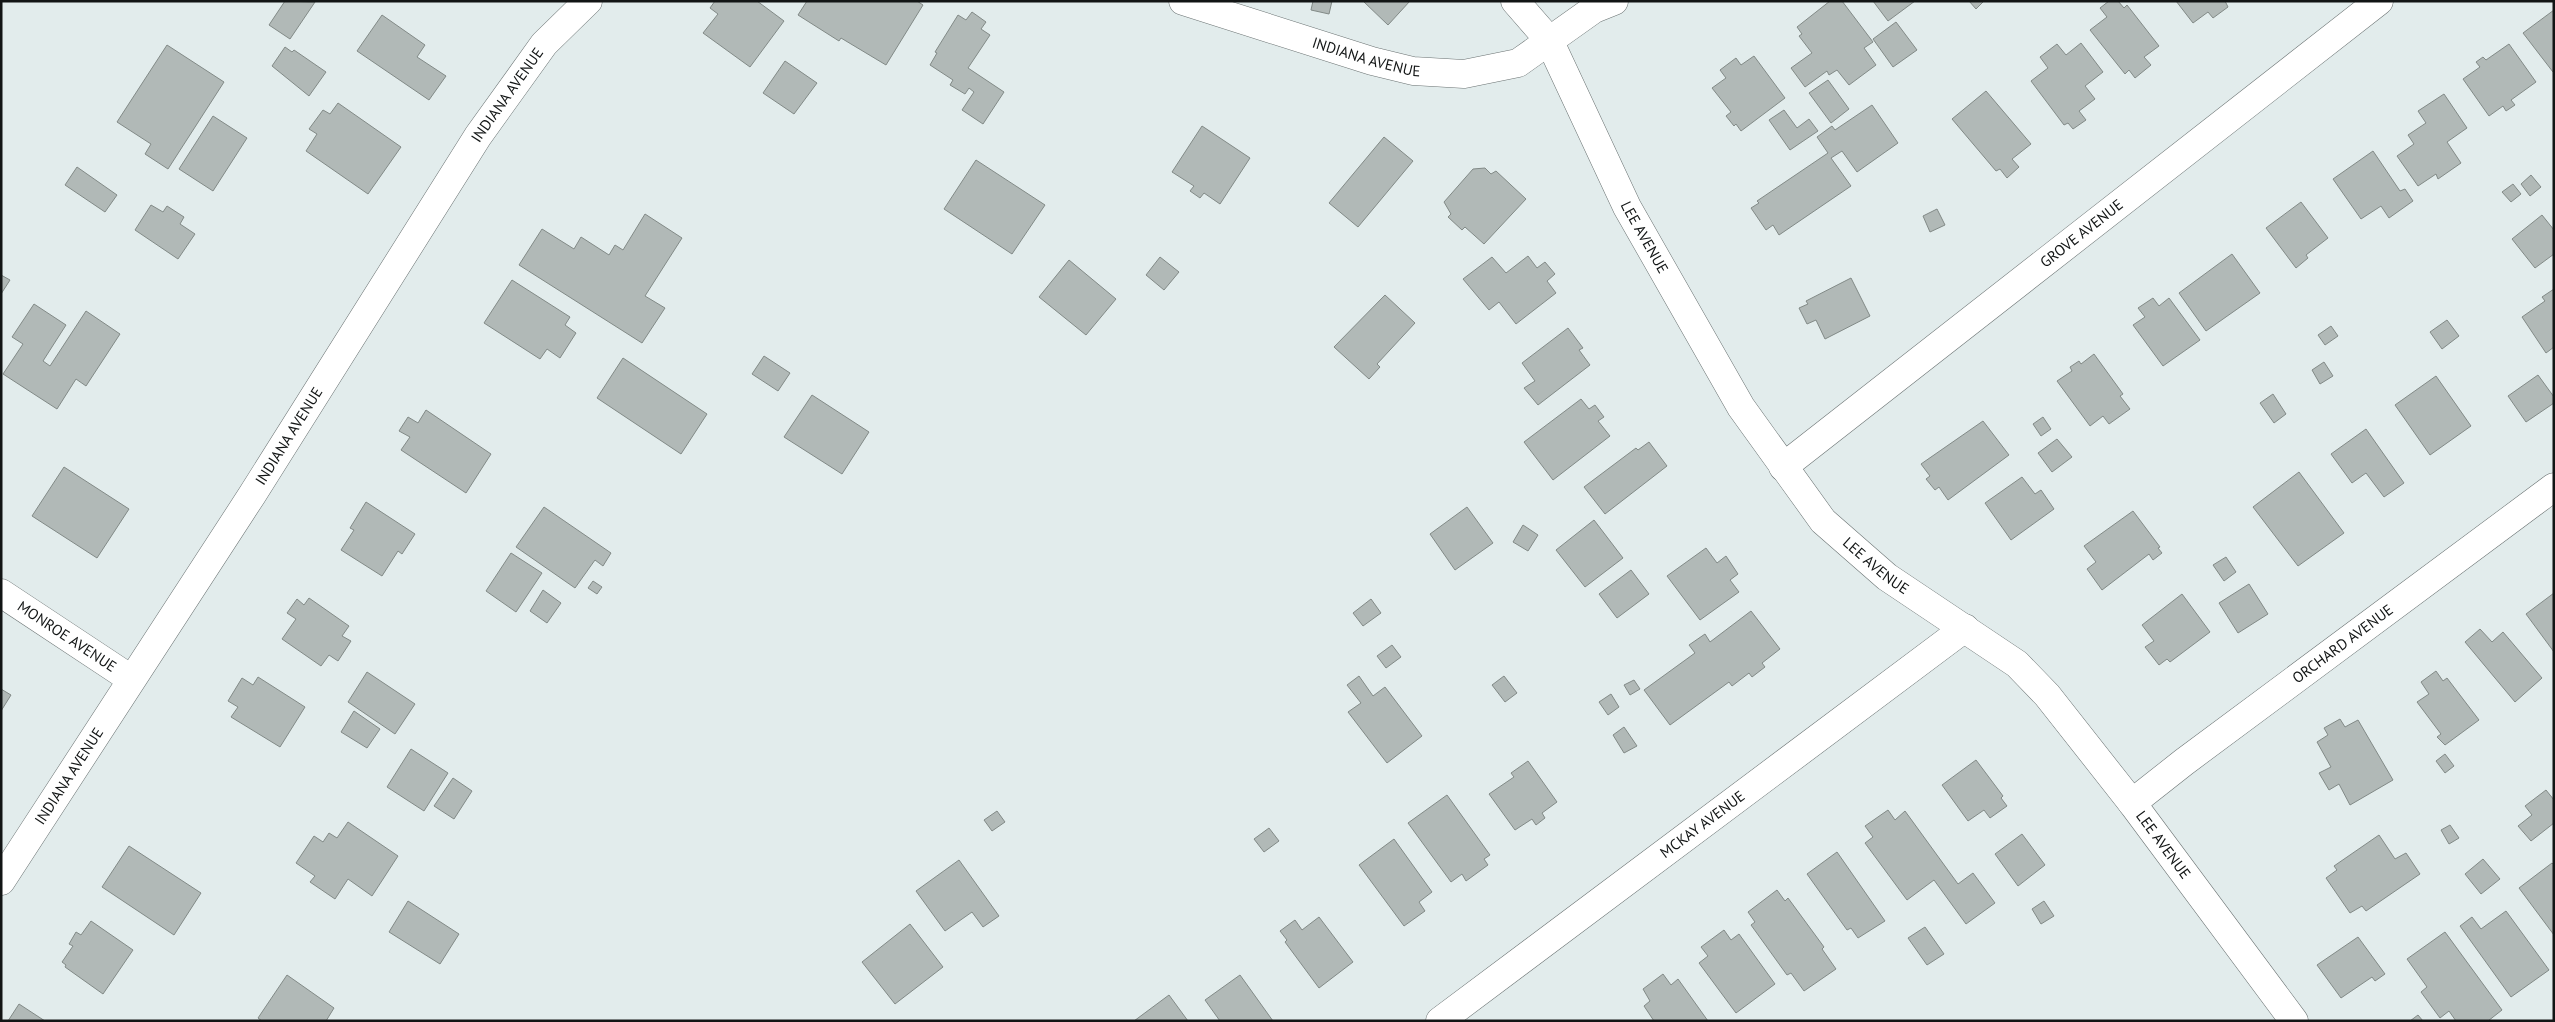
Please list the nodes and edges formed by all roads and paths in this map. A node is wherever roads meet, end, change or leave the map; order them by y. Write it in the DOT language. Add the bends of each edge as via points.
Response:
graph roads {
  1 [pos="588,1"];
  2 [pos="1183,1"];
  3 [pos="1515,1"];
  4 [pos="1614,1"];
  5 [pos="2379,1"];
  6 [pos="1549,40"];
  7 [pos="1783,467"];
  8 [pos="2554,488"];
  9 [pos="1,593"];
  10 [pos="1965,628"];
  11 [pos="131,679"];
  12 [pos="2132,803"];
  13 [pos="1,881"];
  14 [pos="1440,1021"];
  15 [pos="2294,1021"];
  1 -- 11 [label="street, INDIANA AVENUE" via="544,44 478,136 252,495"];
  2 -- 6 [label="street, INDIANA AVENUE" via="1413,71 1464,74 1518,63"];
  3 -- 6 [label="street, LEE AVENUE"];
  4 -- 6 [label="street, INDIANA AVENUE" via="1594,9"];
  5 -- 7 [label="street, GROVE AVENUE"];
  6 -- 7 [label="street, LEE AVENUE" via="1627,207 1741,408"];
  7 -- 10 [label="street, LEE AVENUE" via="1830,527 1887,577"];
  8 -- 12 [label="street, ORCHARD AVENUE"];
  9 -- 11 [label="street, MONROE AVENUE"];
  10 -- 12 [label="street, LEE AVENUE" via="2017,664 2047,696"];
  10 -- 14 [label="street, MCKAY AVENUE"];
  11 -- 13 [label="street, INDIANA AVENUE"];
  12 -- 15 [label="street, LEE AVENUE"];
}
